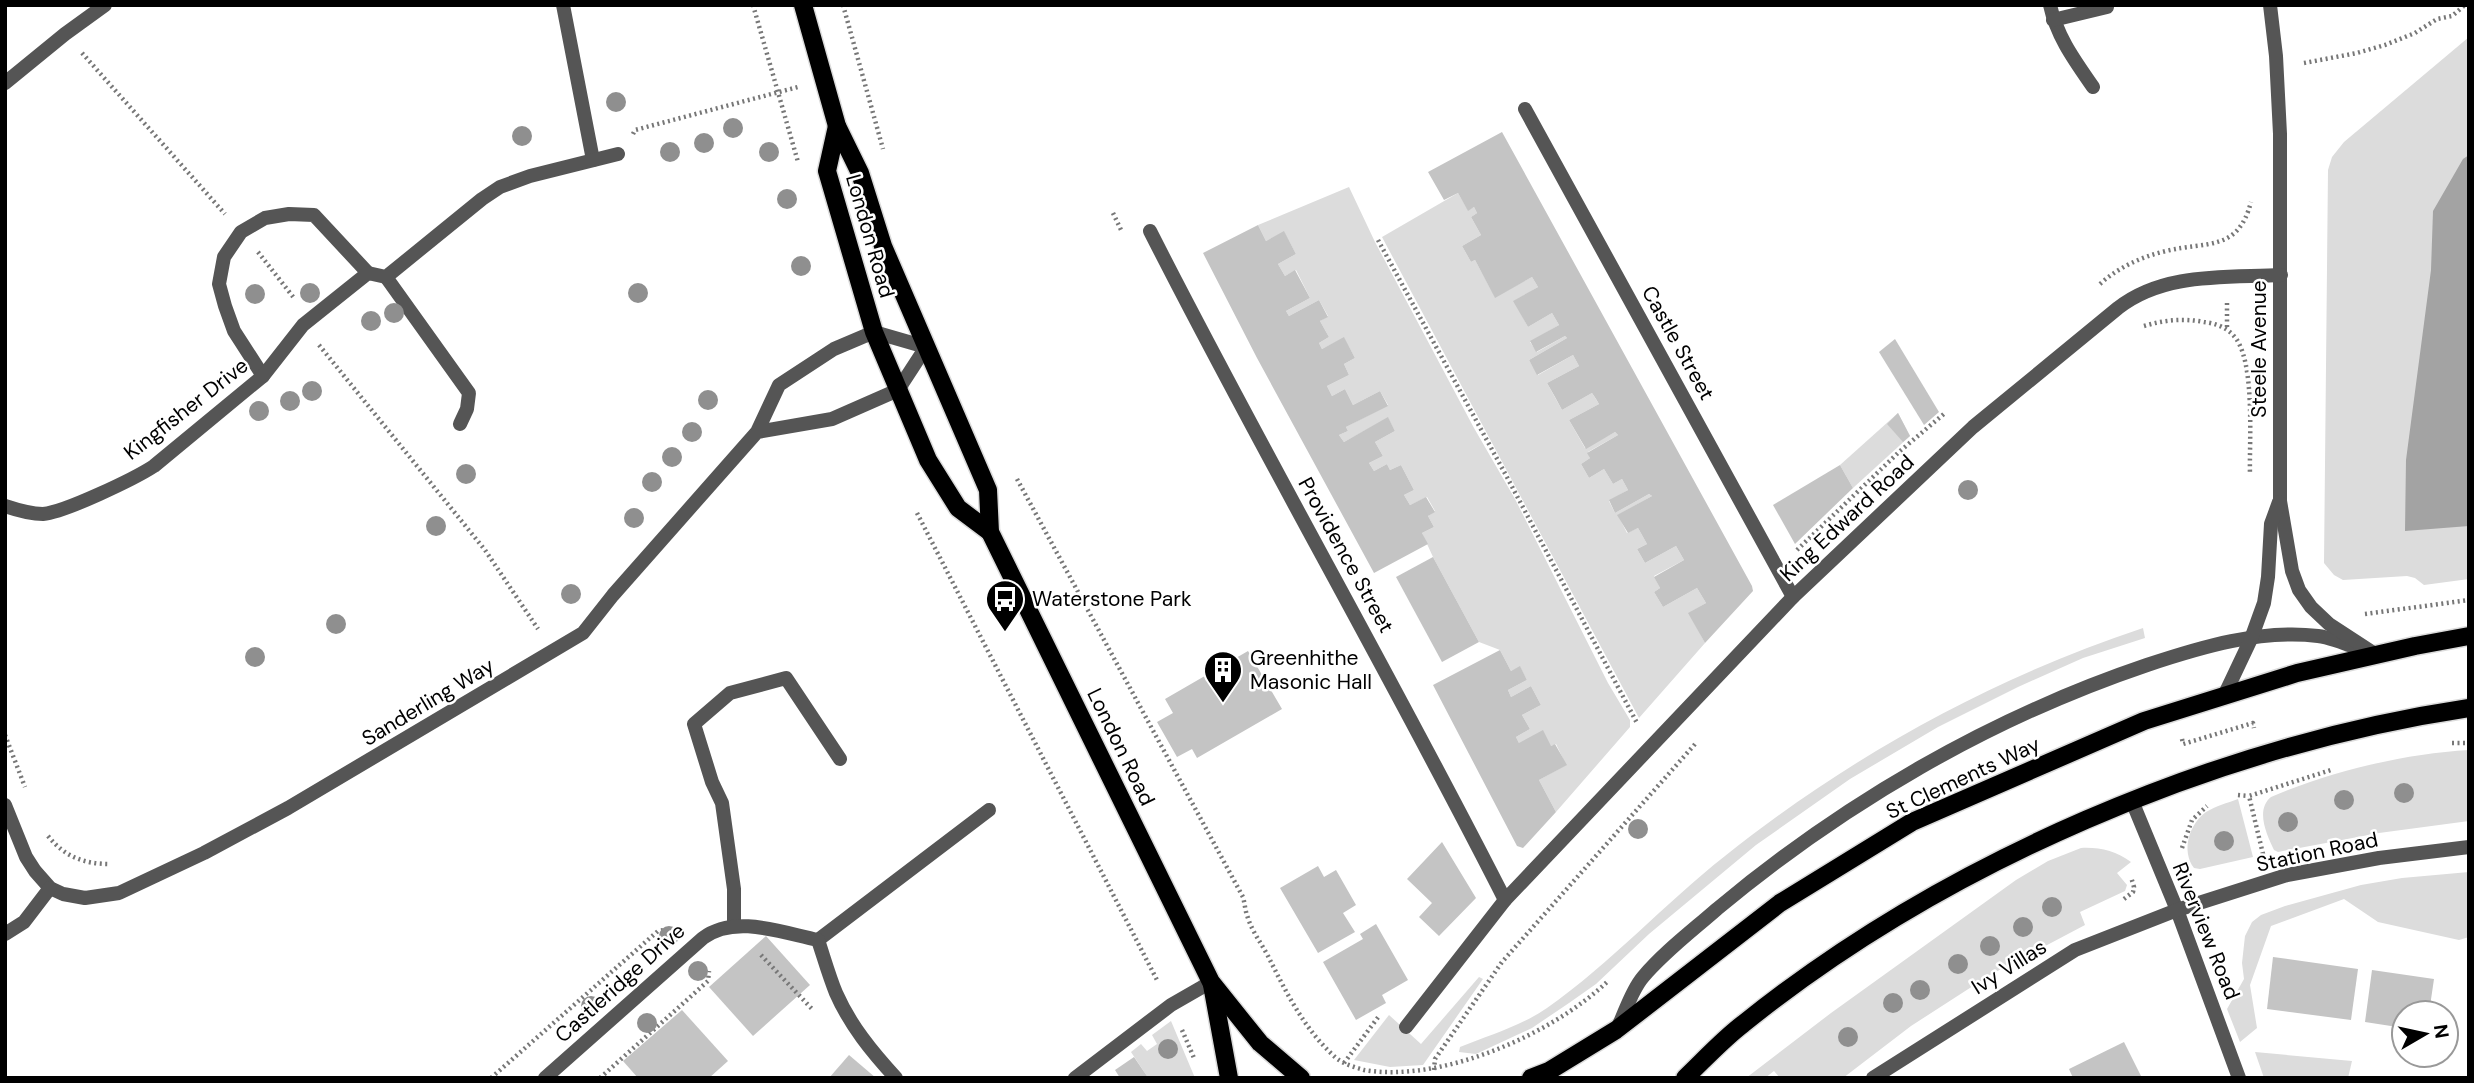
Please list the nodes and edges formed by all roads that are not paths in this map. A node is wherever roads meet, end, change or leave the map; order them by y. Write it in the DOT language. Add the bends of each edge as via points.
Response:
graph roads {
  1 [pos="105,5"];
  2 [pos="562,5"];
  3 [pos="803,5"];
  4 [pos="2270,5"];
  5 [pos="2107,7"];
  6 [pos="2052,12"];
  7 [pos="5,83"];
  8 [pos="2093,87"];
  9 [pos="1525,109"];
  10 [pos="837,126"];
  11 [pos="618,154"];
  12 [pos="593,160"];
  13 [pos="1150,231"];
  14 [pos="368,273"];
  15 [pos="2281,275"];
  16 [pos="386,277"];
  17 [pos="874,332"];
  18 [pos="926,346"];
  19 [pos="263,376"];
  20 [pos="898,390"];
  21 [pos="460,424"];
  22 [pos="757,432"];
  23 [pos="2280,501"];
  24 [pos="5,506"];
  25 [pos="990,532"];
  26 [pos="1793,597"];
  27 [pos="2469,636"];
  28 [pos="2251,639"];
  29 [pos="2375,654"];
  30 [pos="2224,696"];
  31 [pos="2469,708"];
  32 [pos="840,759"];
  33 [pos="2132,801"];
  34 [pos="5,805"];
  35 [pos="989,810"];
  36 [pos="2469,847"];
  37 [pos="50,888"];
  38 [pos="1505,900"];
  39 [pos="2177,910"];
  40 [pos="734,926"];
  41 [pos="5,934"];
  42 [pos="818,940"];
  43 [pos="1211,982"];
  44 [pos="1406,1027"];
  45 [pos="1616,1030"];
  46 [pos="545,1078"];
  47 [pos="896,1078"];
  48 [pos="1075,1078"];
  49 [pos="1229,1078"];
  50 [pos="1301,1078"];
  51 [pos="1531,1078"];
  52 [pos="1685,1078"];
  53 [pos="1873,1078"];
  54 [pos="2239,1078"];
  1 -- 7 [label="street"];
  2 -- 12 [label="street"];
  3 -- 10 [label="main road, London Road"];
  4 -- 15 [label="street, Steele Avenue" via="2279,102"];
  5 -- 6 [label="street"];
  6 -- 8 [label="street" via="2068,51"];
  9 -- 26 [label="street, Castle Street"];
  10 -- 17 [label="main road, London Road" via="827,171"];
  10 -- 18 [label="main road, London Road" via="860,173 883,246"];
  11 -- 12 [label="street"];
  12 -- 16 [label="street" via="500,187"];
  13 -- 38 [label="street, Providence Street"];
  14 -- 16 [label="street"];
  14 -- 19 [label="street, Kingfisher Drive" via="307,322"];
  14 -- 19 [label="street" via="314,215 265,218 242,232 224,257 219,284 234,331"];
  15 -- 23 [label="street, Steele Avenue"];
  15 -- 26 [label="street, King Edward Road" via="2173,282 2128,299 1973,427"];
  16 -- 21 [label="street" via="470,393"];
  17 -- 18 [label="street"];
  17 -- 20 [label="main road, London Road"];
  17 -- 22 [label="street, Sanderling Way" via="834,349 779,385"];
  18 -- 20 [label="street"];
  18 -- 25 [label="main road, London Road" via="988,490"];
  19 -- 24 [label="street, Kingfisher Drive" via="141,474 55,512 33,513"];
  20 -- 22 [label="street" via="832,419"];
  20 -- 25 [label="main road, London Road" via="928,460 958,508"];
  22 -- 37 [label="street, Sanderling Way" via="583,633 310,796 131,888 85,898"];
  23 -- 28 [label="street" via="2270,524 2264,599"];
  23 -- 29 [label="street, Steele Avenue" via="2299,590 2329,624"];
  25 -- 43 [label="main road, London Road"];
  26 -- 38 [label="street, King Edward Road"];
  27 -- 29 [label="main road, St Clements Way"];
  28 -- 29 [label="street" via="2320,636"];
  28 -- 30 [label="street"];
  28 -- 45 [label="street" via="2189,651 2068,693 1900,779 1755,878 1660,958 1640,979"];
  29 -- 30 [label="main road, St Clements Way"];
  30 -- 45 [label="main road, St Clements Way" via="2144,722 1912,822 1780,903"];
  31 -- 33 [label="main road" via="2364,728 2260,756"];
  32 -- 40 [label="street" via="786,678 730,693 694,724 722,803"];
  33 -- 39 [label="street, Riverview Road"];
  33 -- 52 [label="main road" via="1936,893 1840,953 1753,1016"];
  34 -- 37 [label="street" via="26,857"];
  35 -- 42 [label="street"];
  36 -- 39 [label="street, Station Road" via="2287,875"];
  37 -- 41 [label="street" via="24,922"];
  38 -- 44 [label="street, King Edward Road"];
  39 -- 53 [label="street, Ivy Villas" via="2075,950"];
  39 -- 54 [label="street, Riverview Road"];
  40 -- 42 [label="street, Castleridge Drive"];
  40 -- 46 [label="street, Castleridge Drive" via="703,938"];
  42 -- 47 [label="street" via="849,1017"];
  43 -- 48 [label="street" via="1171,1005"];
  43 -- 49 [label="main road, London Road"];
  43 -- 50 [label="main road, London Road" via="1260,1043"];
  45 -- 51 [label="main road, St Clements Way"];
}
